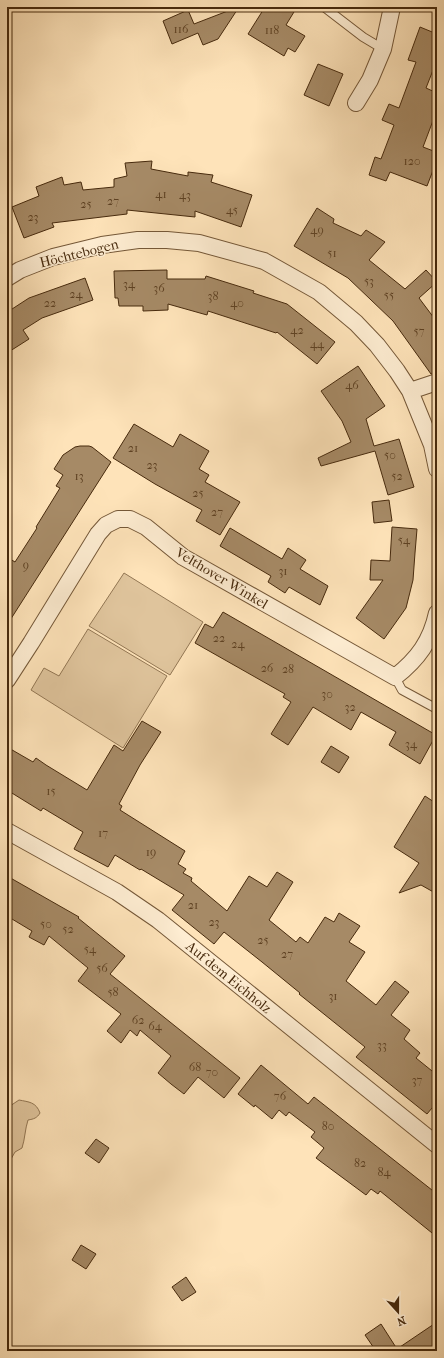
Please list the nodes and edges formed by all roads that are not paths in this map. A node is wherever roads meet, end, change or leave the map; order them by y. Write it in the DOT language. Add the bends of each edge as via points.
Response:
graph roads {
  1 [pos="324,7"];
  2 [pos="392,7"];
  3 [pos="383,49"];
  4 [pos="356,103"];
  5 [pos="7,278"];
  6 [pos="437,382"];
  7 [pos="410,391"];
  8 [pos="437,469"];
  9 [pos="437,612"];
  10 [pos="395,677"];
  11 [pos="7,680"];
  12 [pos="437,709"];
  13 [pos="7,831"];
  14 [pos="437,1145"];
  1 -- 3 [label="lane"];
  2 -- 3 [label="street"];
  3 -- 4 [label="street" via="370,80"];
  5 -- 7 [label="street, Höchtebogen" via="52,257 120,242 173,240 229,250 264,261 318,292 377,345"];
  6 -- 7 [label="street"];
  7 -- 8 [label="street, Höchtebogen" via="432,445"];
  9 -- 10 [label="street" via="423,648 409,666"];
  10 -- 11 [label="street, Velthover Winkel" via="183,557 146,527 130,519 118,519 106,525 98,534"];
  10 -- 12 [label="lane" via="402,690"];
  13 -- 14 [label="street, Auf dem Eichholz" via="117,892 158,920"];
}
